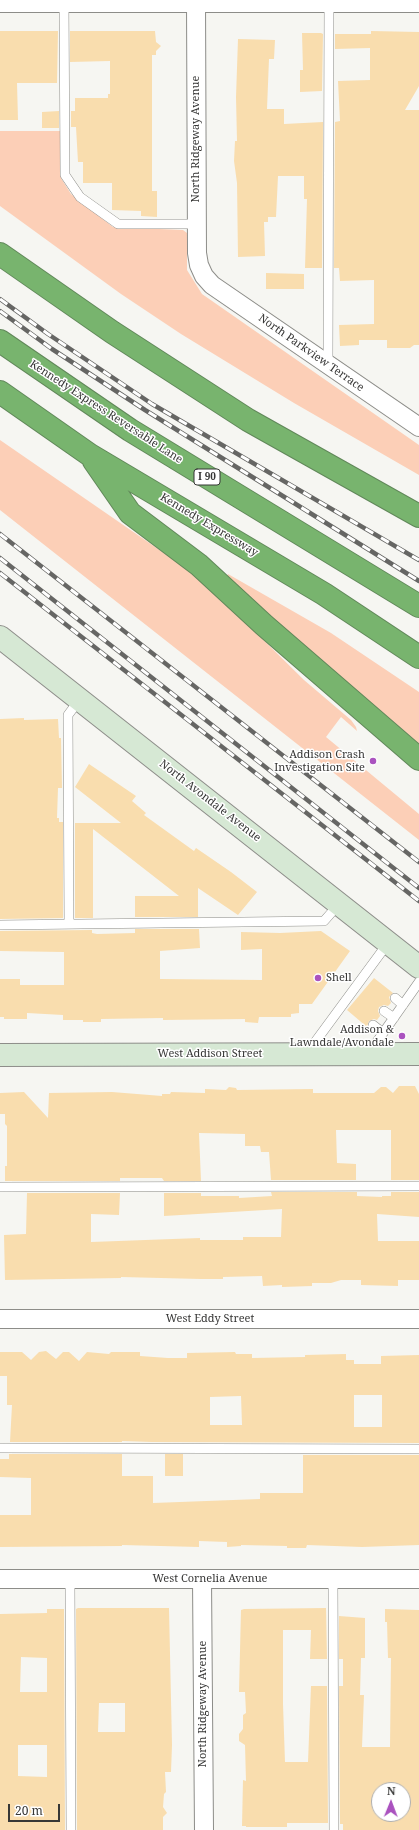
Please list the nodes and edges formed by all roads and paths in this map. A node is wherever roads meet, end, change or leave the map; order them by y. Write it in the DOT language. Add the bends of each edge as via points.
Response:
graph roads {
  1 [pos="64,2"];
  2 [pos="196,2"];
  3 [pos="329,2"];
  4 [pos="0,3"];
  5 [pos="419,3"];
  6 [pos="197,224"];
  7 [pos="0,254"];
  8 [pos="204,276"];
  9 [pos="0,340"];
  10 [pos="328,365"];
  11 [pos="0,392"];
  12 [pos="419,427"];
  13 [pos="90,455"];
  14 [pos="419,516"];
  15 [pos="419,606"];
  16 [pos="0,637"];
  17 [pos="419,657"];
  18 [pos="80,698"];
  19 [pos="419,759"];
  20 [pos="339,904"];
  21 [pos="69,924"];
  22 [pos="0,925"];
  23 [pos="388,942"];
  24 [pos="419,967"];
  25 [pos="365,974"];
  26 [pos="372,980"];
  27 [pos="419,982"];
  28 [pos="395,998"];
  29 [pos="403,1005"];
  30 [pos="384,1011"];
  31 [pos="394,1018"];
  32 [pos="373,1025"];
  33 [pos="383,1033"];
  34 [pos="306,1054"];
  35 [pos="368,1054"];
  36 [pos="419,1054"];
  37 [pos="0,1055"];
  38 [pos="419,1186"];
  39 [pos="0,1187"];
  40 [pos="0,1318"];
  41 [pos="419,1319"];
  42 [pos="0,1448"];
  43 [pos="419,1448"];
  44 [pos="0,1579"];
  45 [pos="70,1579"];
  46 [pos="202,1579"];
  47 [pos="333,1579"];
  48 [pos="419,1579"];
  49 [pos="71,1830"];
  50 [pos="204,1830"];
  51 [pos="334,1830"];
  1 -- 2 [label="street"];
  1 -- 4 [label="street"];
  1 -- 6 [label="lane" via="65,175 80,197 118,224"];
  2 -- 3 [label="street"];
  2 -- 6 [label="street, North Ridgeway Avenue"];
  3 -- 5 [label="street"];
  3 -- 10 [label="lane"];
  6 -- 8 [label="street, North Ridgeway Avenue" via="197,253"];
  7 -- 14 [label="highway" via="112,332 248,420"];
  8 -- 10 [label="street, North Parkview Terrace" via="212,285"];
  9 -- 15 [label="highway, Kennedy Express Reversable Lane / I 90" via="130,430"];
  10 -- 12 [label="street, North Parkview Terrace"];
  11 -- 13 [label="highway, Kennedy Expressway"];
  13 -- 17 [label="highway, Kennedy Expressway" via="324,594"];
  13 -- 19 [label="highway" via="130,513 199,565"];
  16 -- 18 [label="street, North Avondale Avenue"];
  18 -- 20 [label="street, North Avondale Avenue"];
  18 -- 21 [label="lane" via="68,715"];
  20 -- 21 [label="lane" via="324,921"];
  20 -- 23 [label="street, North Avondale Avenue"];
  21 -- 22 [label="lane"];
  23 -- 24 [label="street, North Avondale Avenue"];
  23 -- 25 [label="lane"];
  25 -- 26 [label="lane"];
  25 -- 34 [label="lane" via="347,1005"];
  27 -- 29 [label="lane"];
  28 -- 29 [label="lane"];
  29 -- 31 [label="lane"];
  30 -- 31 [label="lane"];
  31 -- 33 [label="lane"];
  32 -- 33 [label="lane"];
  33 -- 35 [label="lane"];
  34 -- 35 [label="street, West Addison Street"];
  34 -- 37 [label="street, West Addison Street"];
  35 -- 36 [label="street, West Addison Street"];
  38 -- 39 [label="lane"];
  40 -- 41 [label="street, West Eddy Street"];
  42 -- 43 [label="lane"];
  44 -- 45 [label="street, West Cornelia Avenue"];
  45 -- 46 [label="street, West Cornelia Avenue"];
  45 -- 49 [label="lane"];
  46 -- 47 [label="street, West Cornelia Avenue"];
  46 -- 50 [label="street, North Ridgeway Avenue"];
  47 -- 48 [label="street, West Cornelia Avenue"];
  47 -- 51 [label="lane"];
}
